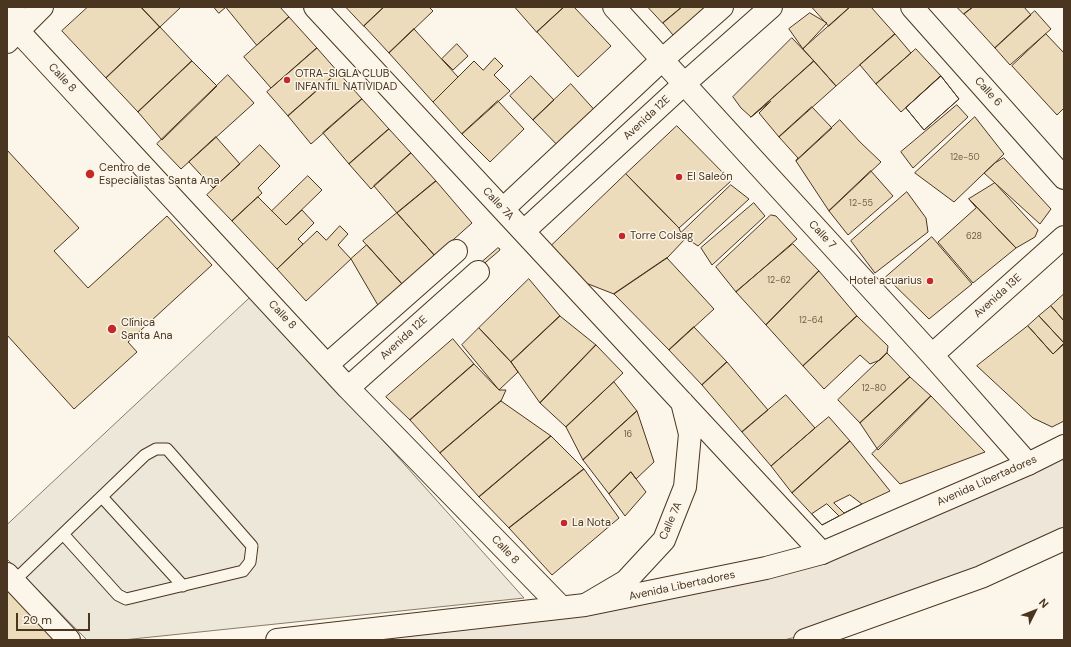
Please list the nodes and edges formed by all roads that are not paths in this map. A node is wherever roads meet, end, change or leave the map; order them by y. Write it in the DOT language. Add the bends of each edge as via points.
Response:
graph roads {
  1 [pos="14,7"];
  2 [pos="42,7"];
  3 [pos="315,7"];
  4 [pos="614,7"];
  5 [pos="722,7"];
  6 [pos="771,7"];
  7 [pos="912,7"];
  8 [pos="10,27"];
  9 [pos="662,60"];
  10 [pos="684,84"];
  11 [pos="1064,178"];
  12 [pos="503,209"];
  13 [pos="524,231"];
  14 [pos="1064,237"];
  15 [pos="456,251"];
  16 [pos="478,272"];
  17 [pos="932,355"];
  18 [pos="328,364"];
  19 [pos="348,388"];
  20 [pos="682,401"];
  21 [pos="1064,446"];
  22 [pos="1028,464"];
  23 [pos="102,497"];
  24 [pos="63,534"];
  25 [pos="1064,539"];
  26 [pos="822,553"];
  27 [pos="10,578"];
  28 [pos="183,586"];
  29 [pos="585,606"];
  30 [pos="561,608"];
  31 [pos="70,640"];
  32 [pos="277,640"];
  33 [pos="805,640"];
  1 -- 8 [label="street"];
  2 -- 8 [label="street"];
  3 -- 12 [label="street, Calle 7A"];
  4 -- 9 [label="street, Calle 7"];
  5 -- 9 [label="street"];
  6 -- 10 [label="street, Avenida 12E"];
  7 -- 11 [label="street, Calle 6"];
  8 -- 18 [label="street, Calle 8"];
  9 -- 10 [label="street, Calle 7"];
  9 -- 12 [label="street"];
  10 -- 13 [label="street, Avenida 12E"];
  10 -- 17 [label="street, Calle 7"];
  12 -- 13 [label="street, Calle 7A"];
  13 -- 20 [label="street, Calle 7A"];
  14 -- 17 [label="street, Avenida 13E"];
  15 -- 18 [label="street"];
  16 -- 19 [label="street, Avenida 12E"];
  17 -- 22 [label="street, Calle 7"];
  18 -- 19 [label="street, Calle 8"];
  19 -- 30 [label="street, Calle 8"];
  20 -- 26 [label="street, Calle 7A"];
  20 -- 29 [label="street, Calle 7A" via="690,434 685,487 664,540 626,581"];
  21 -- 22 [label="street, Avenida Libertadores"];
  22 -- 26 [label="street, Avenida Libertadores"];
  23 -- 24 [label="lane"];
  23 -- 28 [label="lane"];
  23 -- 28 [label="lane" via="145,456 156,449 166,449 252,546 250,562 243,571"];
  24 -- 27 [label="lane"];
  24 -- 28 [label="lane" via="118,595 126,599"];
  25 -- 33 [label="street" via="981,577"];
  26 -- 29 [label="street, Avenida Libertadores" via="766,568"];
  27 -- 31 [label="street"];
  29 -- 30 [label="street, Avenida Libertadores"];
  30 -- 32 [label="street, Avenida Libertadores"];
}
